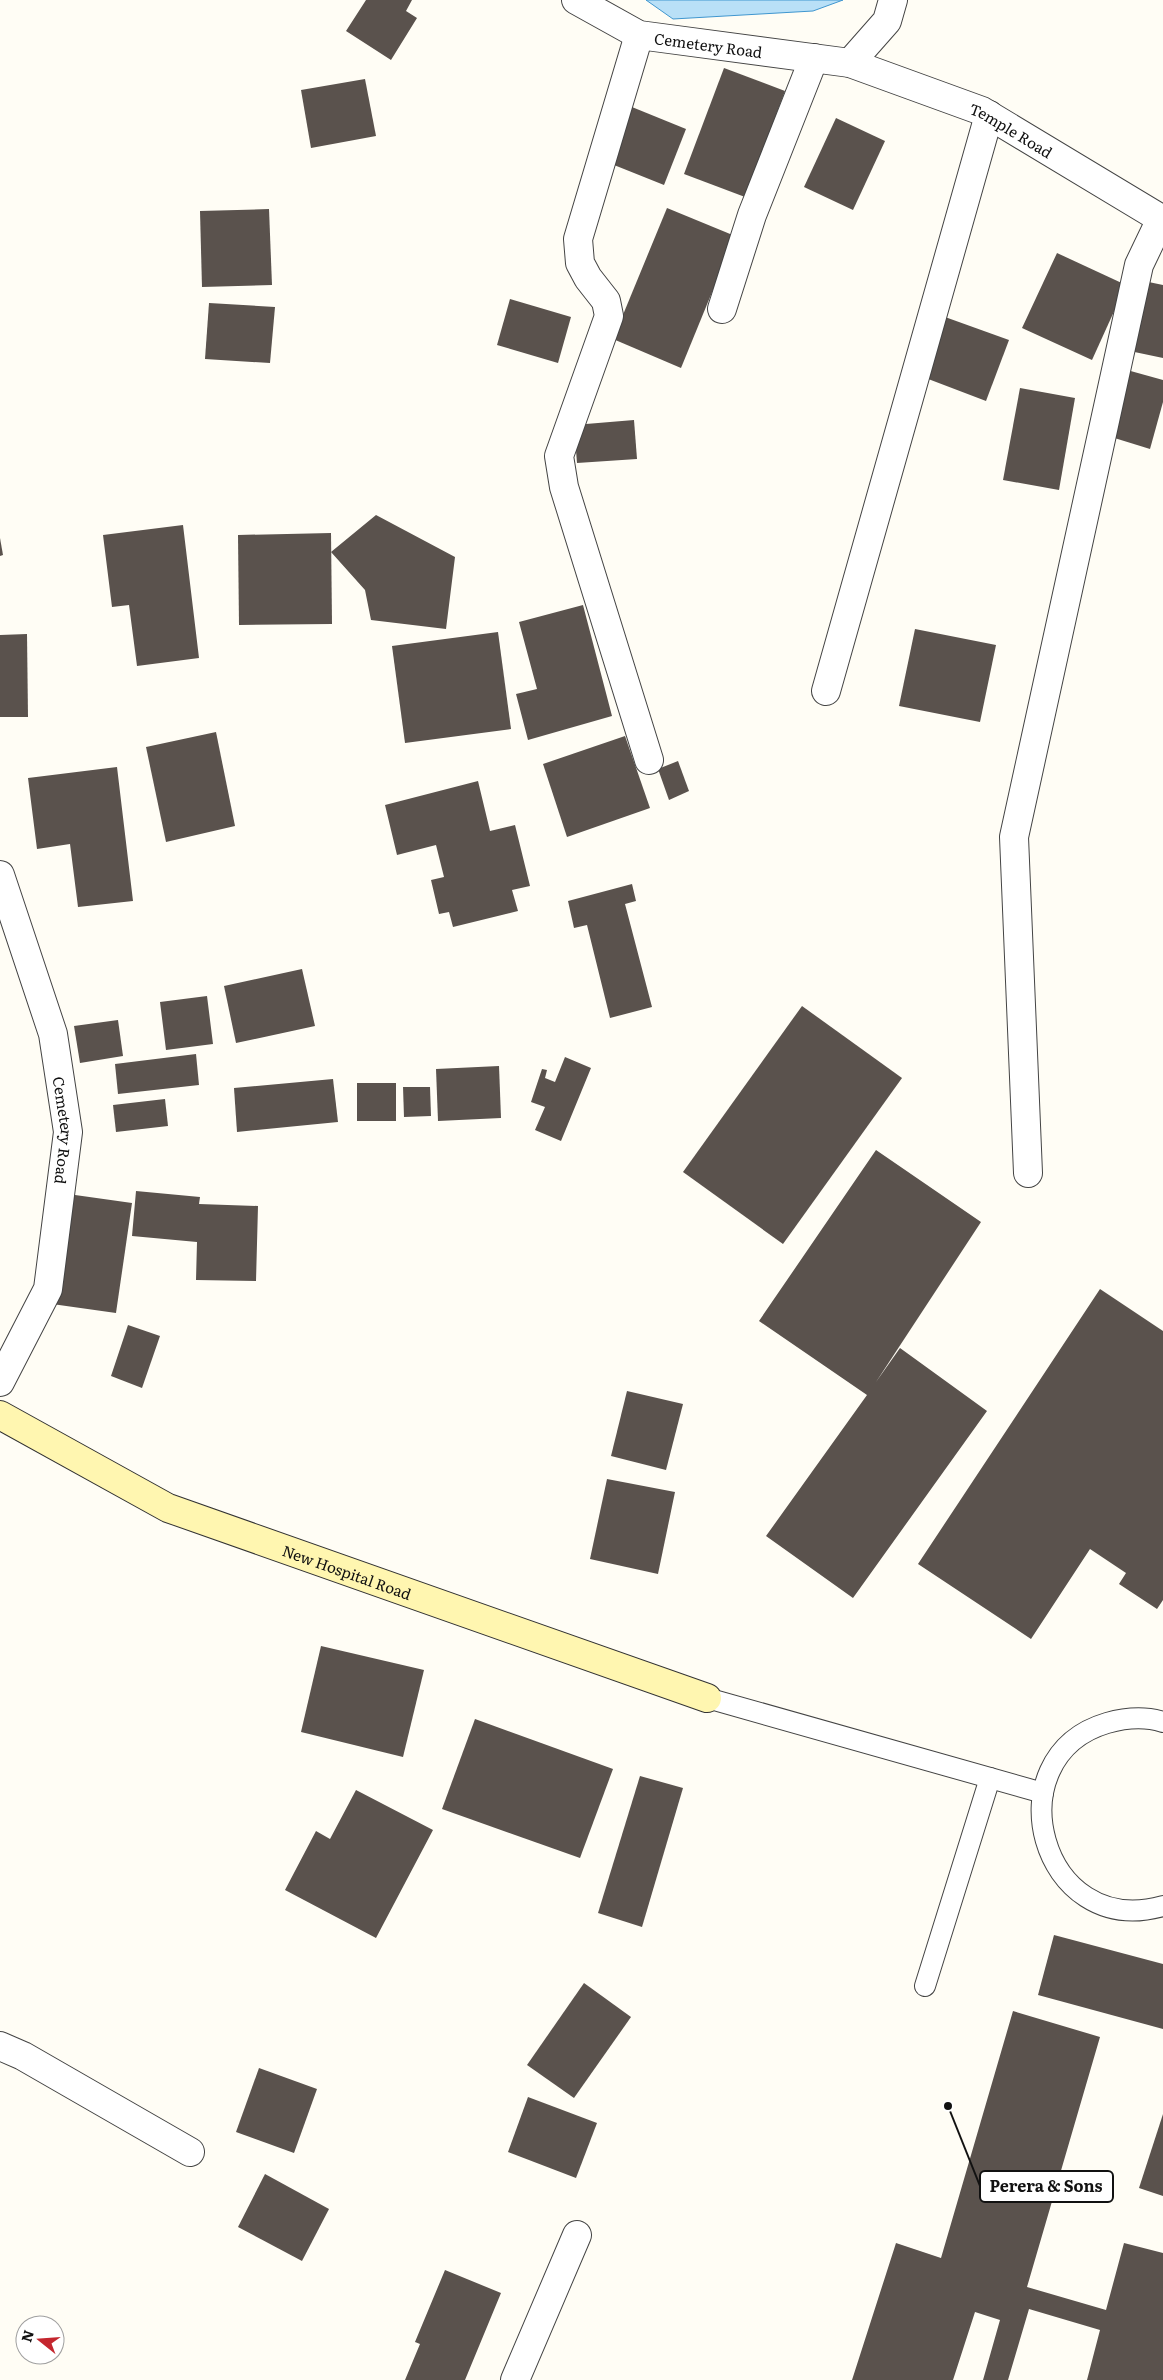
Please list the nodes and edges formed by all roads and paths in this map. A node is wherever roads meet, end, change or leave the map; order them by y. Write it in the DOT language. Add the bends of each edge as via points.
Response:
graph roads {
  1 [pos="576,0"];
  2 [pos="893,0"];
  3 [pos="639,35"];
  4 [pos="814,58"];
  5 [pos="850,63"];
  6 [pos="990,115"];
  7 [pos="1162,220"];
  8 [pos="722,309"];
  9 [pos="826,691"];
  10 [pos="648,760"];
  11 [pos="0,875"];
  12 [pos="1028,1173"];
  13 [pos="0,1382"];
  14 [pos="0,1415"];
  15 [pos="707,1698"];
  16 [pos="1163,1722"];
  17 [pos="990,1778"];
  18 [pos="1043,1793"];
  19 [pos="1163,1906"];
  20 [pos="925,1986"];
  21 [pos="0,2046"];
  22 [pos="190,2152"];
  23 [pos="577,2235"];
  24 [pos="515,2380"];
  1 -- 3 [label="street, Cemetery Road"];
  2 -- 5 [label="street" via="888,21"];
  3 -- 4 [label="street, Cemetery Road"];
  3 -- 10 [label="street" via="578,240 580,263 606,301 609,316 559,456 564,487"];
  4 -- 5 [label="street, Cemetery Road"];
  4 -- 8 [label="street" via="752,215"];
  5 -- 6 [label="street, Temple Road"];
  6 -- 7 [label="street, Temple Road"];
  6 -- 9 [label="street"];
  7 -- 12 [label="street" via="1139,265 1014,837"];
  11 -- 13 [label="street, Cemetery Road" via="53,1034 68,1132 48,1289"];
  14 -- 15 [label="main road, New Hospital Road" via="168,1508"];
  15 -- 17 [label="lane"];
  16 -- 18 [label="lane" via="1152,1718 1124,1718 1096,1727 1071,1743 1053,1766"];
  17 -- 18 [label="lane"];
  17 -- 20 [label="lane"];
  18 -- 19 [label="lane" via="1041,1824 1049,1854 1065,1880 1089,1898 1118,1909 1149,1910"];
  21 -- 22 [label="street"];
  23 -- 24 [label="street"];
}
